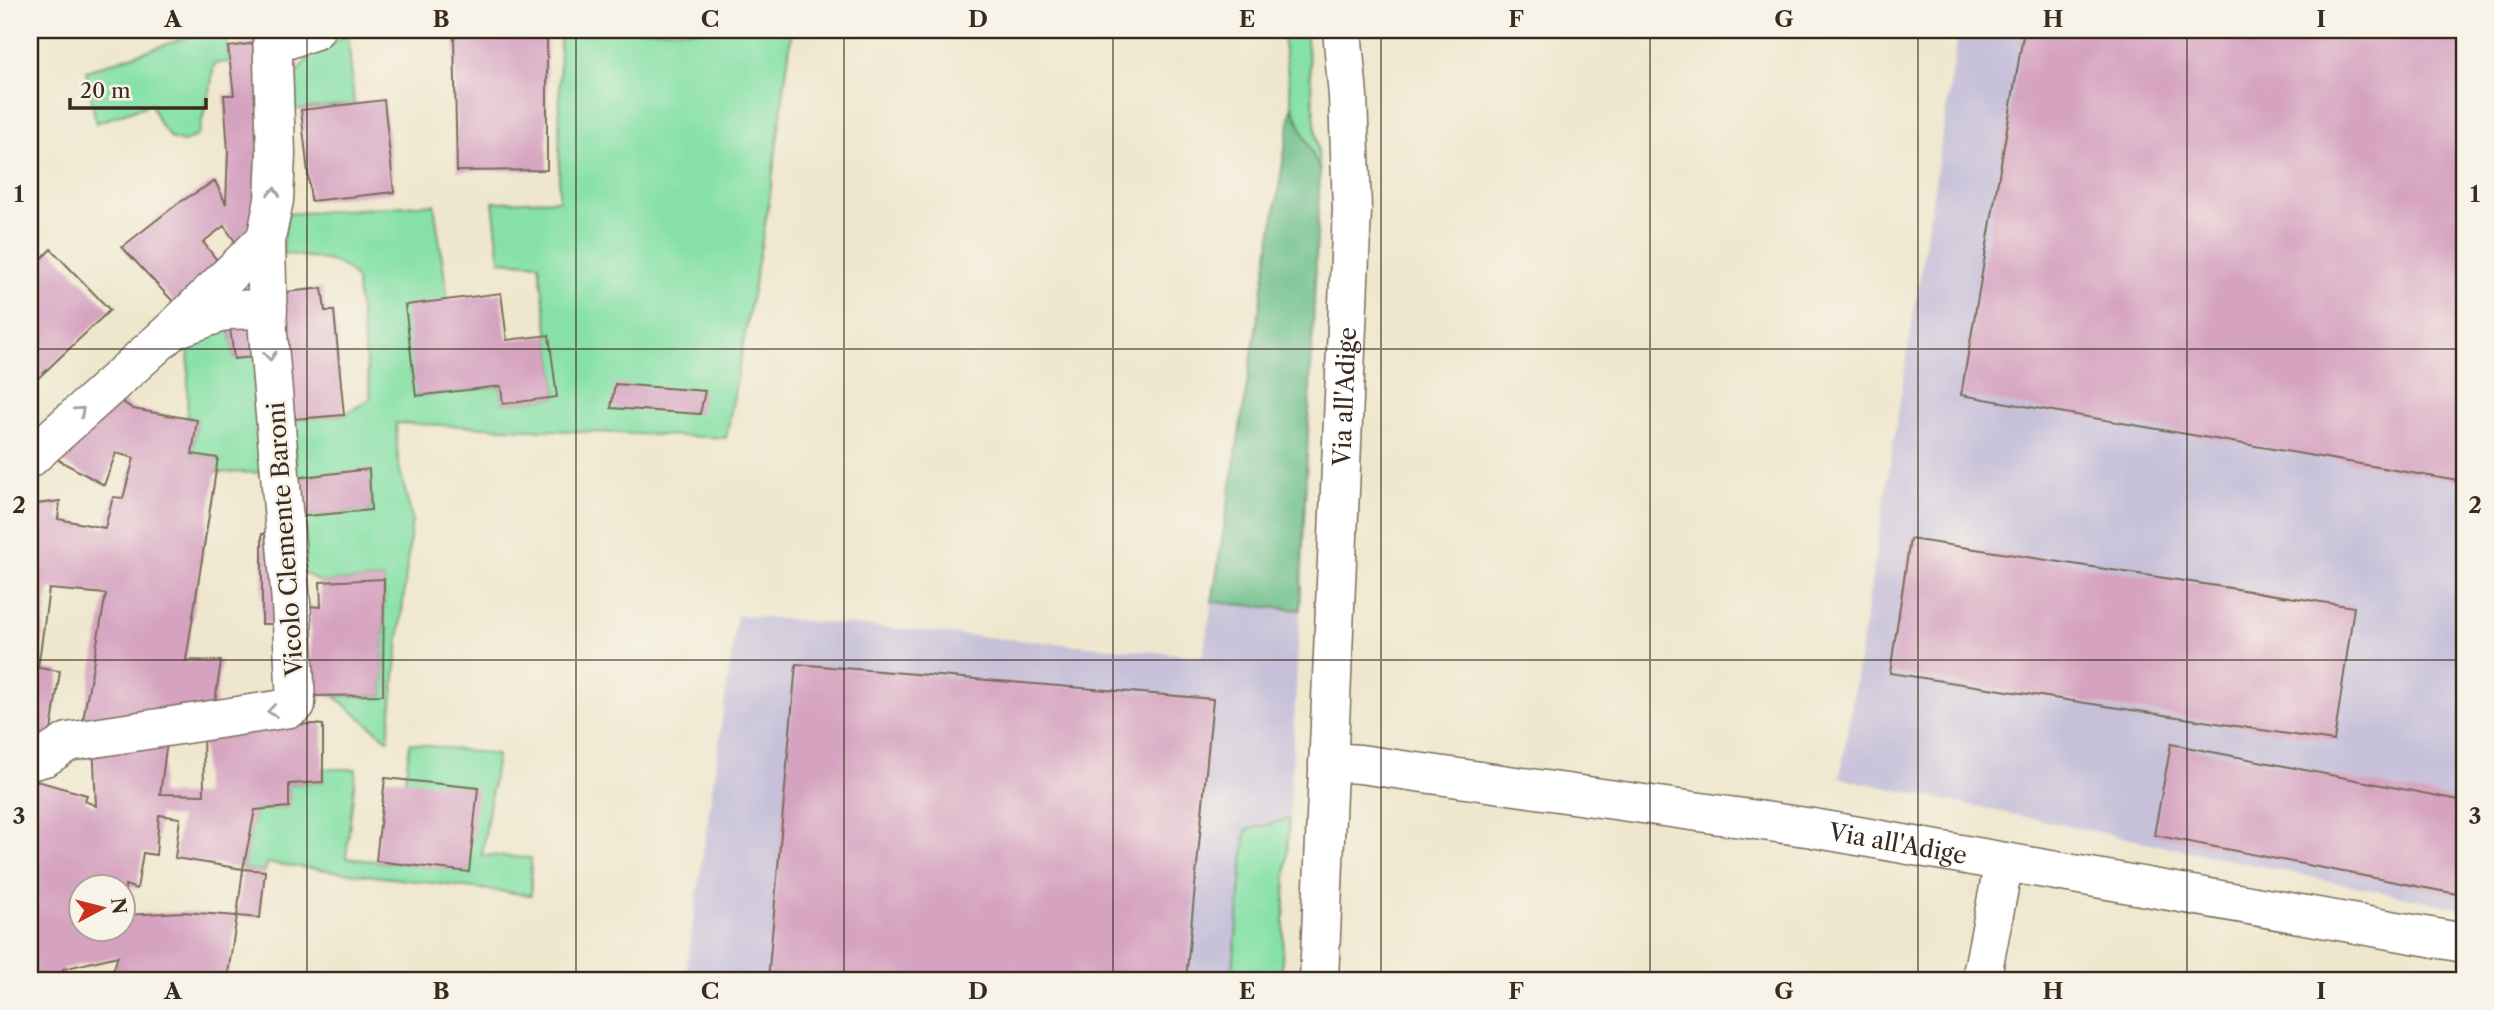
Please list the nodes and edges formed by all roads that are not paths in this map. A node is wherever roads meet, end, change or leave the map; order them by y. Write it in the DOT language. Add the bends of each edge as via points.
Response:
graph roads {
  1 [pos="316,30"];
  2 [pos="1342,30"];
  3 [pos="273,37"];
  4 [pos="266,239"];
  5 [pos="268,309"];
  6 [pos="169,333"];
  7 [pos="30,457"];
  8 [pos="30,761"];
  9 [pos="1328,762"];
  10 [pos="2004,862"];
  11 [pos="2464,943"];
  12 [pos="1320,980"];
  13 [pos="1981,980"];
  1 -- 3 [label="street"];
  2 -- 9 [label="street, Via all'Adige" via="1352,210"];
  4 -- 3 [label="street, Vicolo Clemente Baroni, one-way" via="276,154"];
  4 -- 5 [label="street, Vicolo Clemente Baroni"];
  4 -- 6 [label="street"];
  5 -- 6 [label="street" via="228,310"];
  5 -- 8 [label="street, Vicolo Clemente Baroni, one-way" via="296,704 68,742"];
  7 -- 6 [label="street, one-way"];
  9 -- 10 [label="street, Via all'Adige" via="1813,828"];
  9 -- 12 [label="street, Via all'Adige"];
  10 -- 11 [label="street, Via all'Adige"];
  10 -- 13 [label="street"];
}
